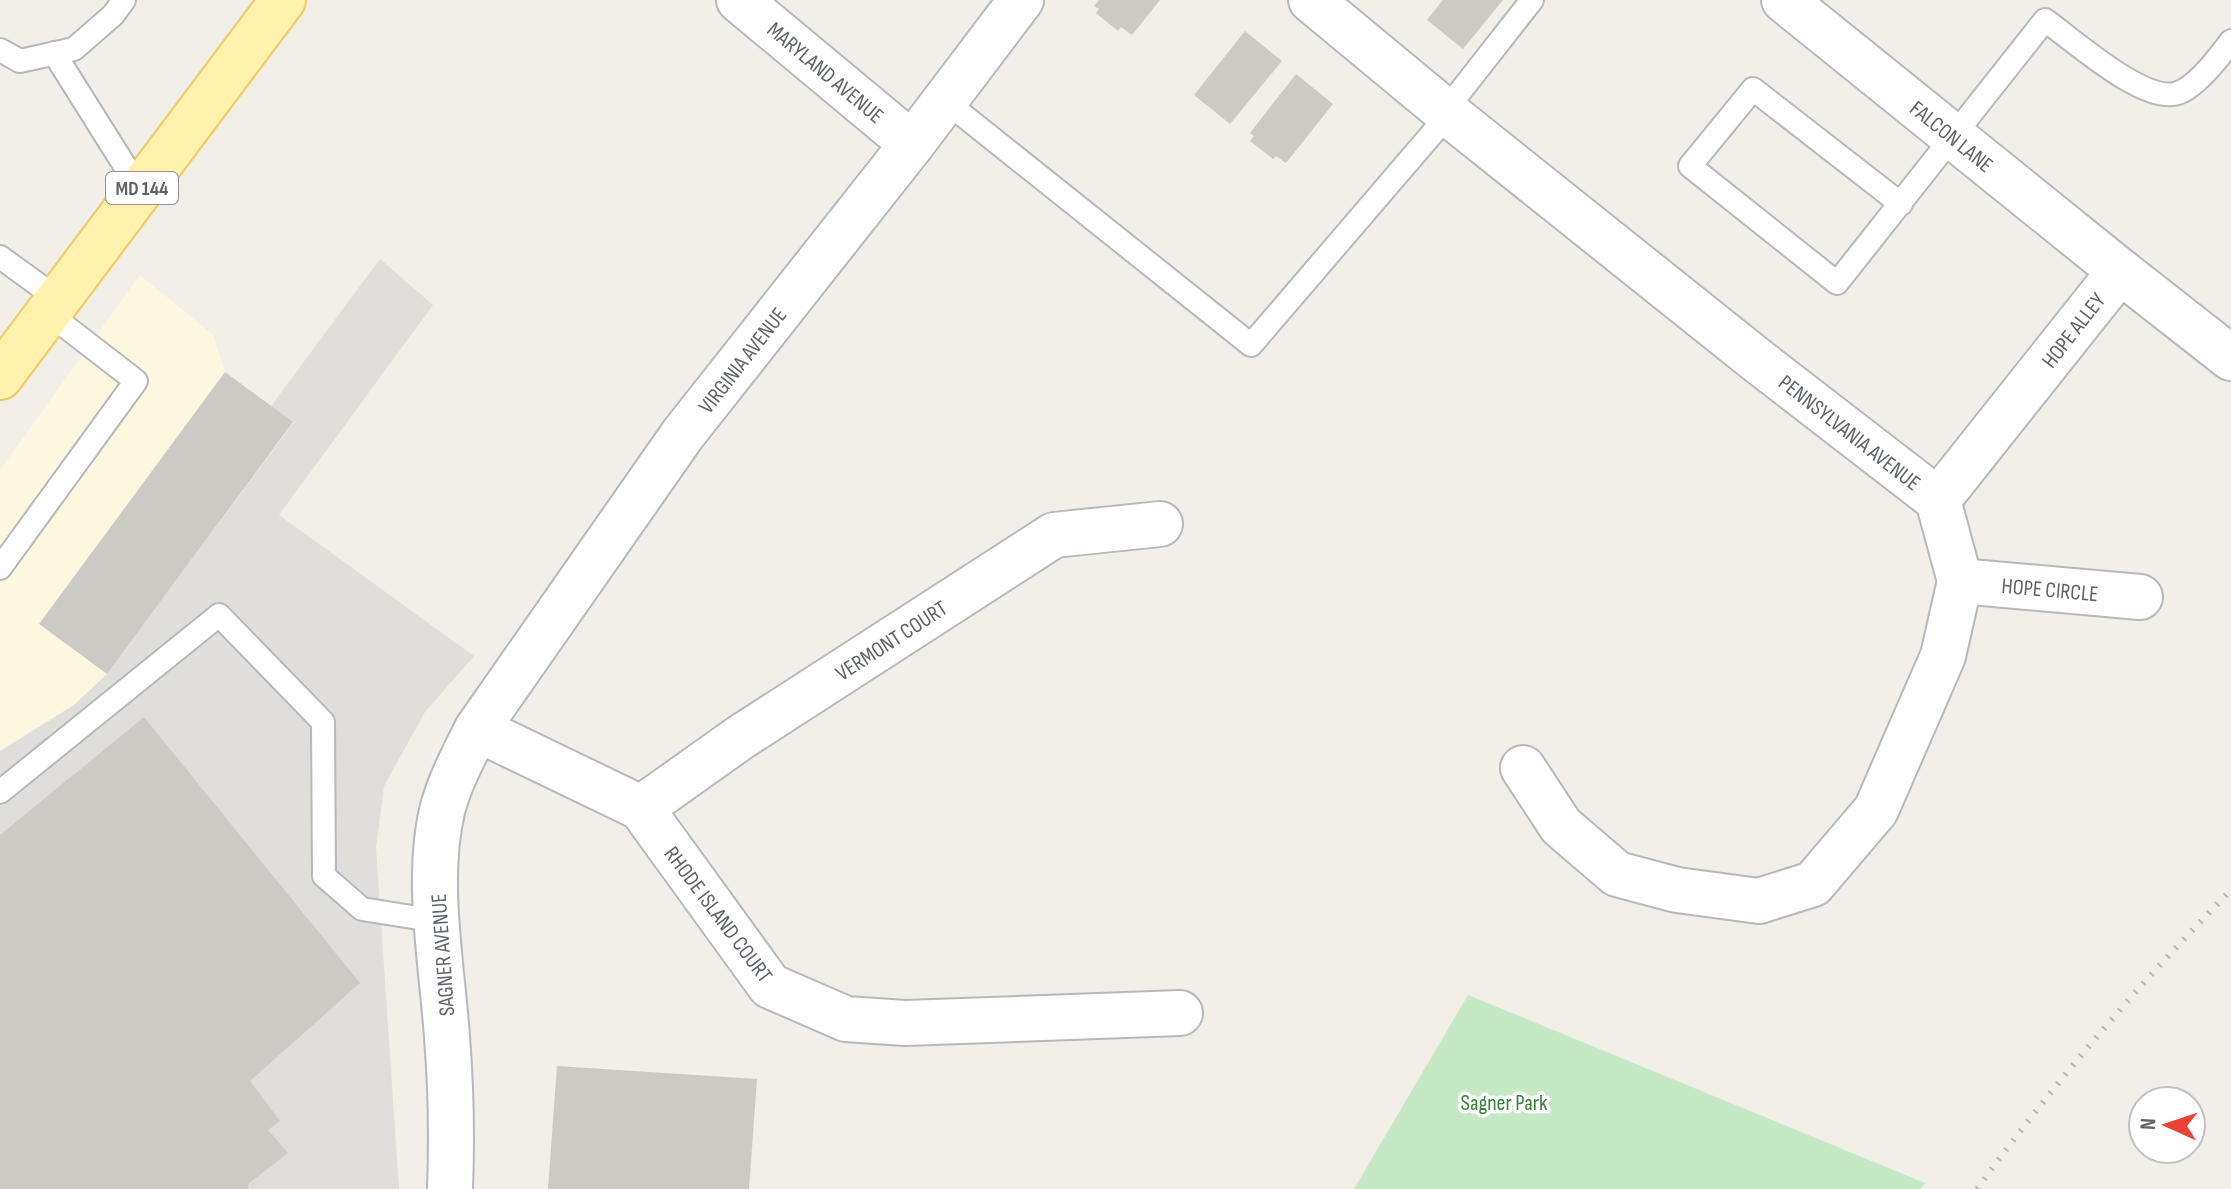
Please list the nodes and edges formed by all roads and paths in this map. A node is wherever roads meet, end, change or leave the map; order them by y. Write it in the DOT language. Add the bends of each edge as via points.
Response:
graph roads {
  1 [pos="124,0"];
  2 [pos="283,0"];
  3 [pos="739,0"];
  4 [pos="1021,0"];
  5 [pos="1311,0"];
  6 [pos="1532,0"];
  7 [pos="1784,0"];
  8 [pos="2231,41"];
  9 [pos="0,50"];
  10 [pos="54,53"];
  11 [pos="944,100"];
  12 [pos="1447,112"];
  13 [pos="1954,137"];
  14 [pos="912,144"];
  15 [pos="140,190"];
  16 [pos="1901,204"];
  17 [pos="0,257"];
  18 [pos="2120,271"];
  19 [pos="53,306"];
  20 [pos="2231,358"];
  21 [pos="0,377"];
  22 [pos="1938,500"];
  23 [pos="1160,524"];
  24 [pos="0,568"];
  25 [pos="1960,581"];
  26 [pos="2140,597"];
  27 [pos="477,729"];
  28 [pos="1523,768"];
  29 [pos="0,792"];
  30 [pos="641,808"];
  31 [pos="437,921"];
  32 [pos="1180,1013"];
  33 [pos="450,1189"];
  1 -- 10 [label="lane" via="74,49"];
  2 -- 15 [label="main road, MD 144"];
  3 -- 14 [label="street, MARYLAND AVENUE"];
  4 -- 11 [label="street, VIRGINIA AVENUE"];
  5 -- 12 [label="street, PENNSYLVANIA AVENUE"];
  6 -- 12 [label="lane"];
  7 -- 13 [label="street, FALCON LANE"];
  8 -- 13 [label="lane" via="2193,83 2177,94 2157,94 2135,85 2045,20"];
  9 -- 10 [label="lane" via="20,61"];
  10 -- 15 [label="lane"];
  11 -- 12 [label="lane" via="1251,345"];
  11 -- 14 [label="street, VIRGINIA AVENUE"];
  12 -- 22 [label="street, PENNSYLVANIA AVENUE"];
  13 -- 16 [label="lane"];
  13 -- 18 [label="street, FALCON LANE"];
  14 -- 27 [label="street, VIRGINIA AVENUE" via="683,434"];
  15 -- 19 [label="main road, MD 144"];
  16 -- 16 [label="lane" via="1753,89 1690,166 1837,283"];
  17 -- 19 [label="lane"];
  18 -- 20 [label="street, HOPE ALLEY"];
  18 -- 22 [label="street, HOPE ALLEY"];
  19 -- 21 [label="main road, MD 144"];
  19 -- 24 [label="lane" via="136,381"];
  22 -- 25 [label="street, PENNSYLVANIA AVENUE"];
  23 -- 30 [label="street, VERMONT COURT" via="1054,535 741,737"];
  25 -- 26 [label="street, HOPE CIRCLE"];
  25 -- 28 [label="street, PENNSYLVANIA AVENUE" via="1943,656 1876,810 1813,884 1759,901 1677,890 1617,874 1561,826"];
  27 -- 30 [label="street, RHODE ISLAND COURT"];
  27 -- 31 [label="street, SAGNER AVENUE" via="443,809"];
  29 -- 31 [label="lane" via="219,615 323,722 324,876 362,909"];
  30 -- 32 [label="street, RHODE ISLAND COURT" via="770,986 846,1019 905,1023"];
  31 -- 33 [label="street, SAGNER AVENUE" via="452,1133"];
}
